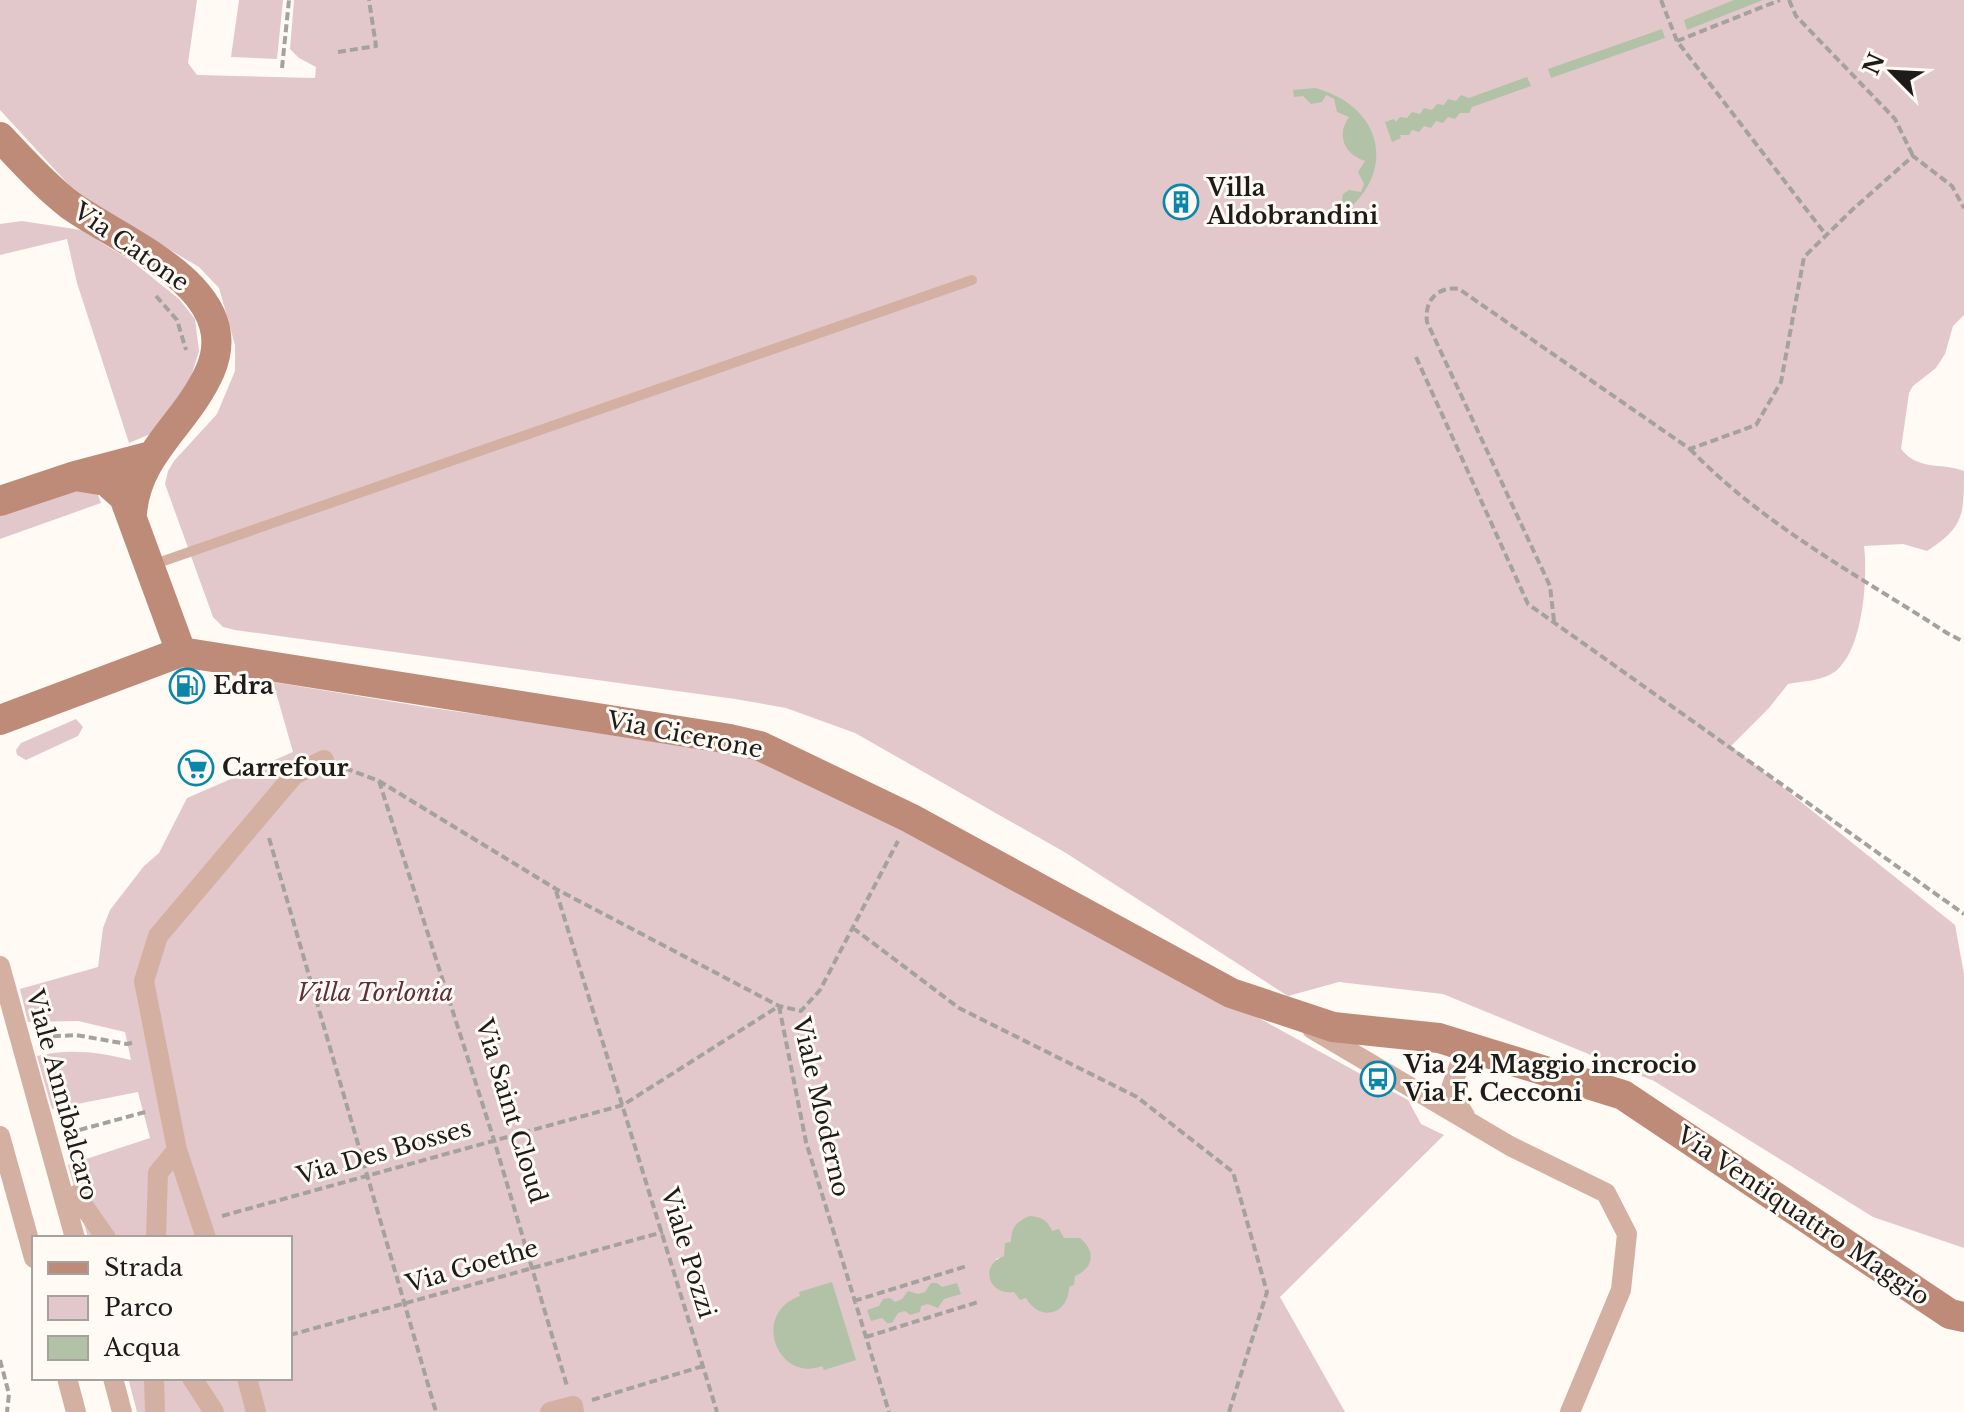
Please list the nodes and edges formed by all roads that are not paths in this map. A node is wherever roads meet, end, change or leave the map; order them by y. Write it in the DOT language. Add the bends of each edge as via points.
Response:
graph roads {
  1 [pos="0,137"];
  2 [pos="972,280"];
  3 [pos="151,456"];
  4 [pos="75,476"];
  5 [pos="0,501"];
  6 [pos="132,513"];
  7 [pos="150,565"];
  8 [pos="181,652"];
  9 [pos="0,720"];
  10 [pos="324,760"];
  11 [pos="0,966"];
  12 [pos="1231,993"];
  13 [pos="1273,1007"];
  14 [pos="1503,1058"];
  15 [pos="1470,1123"];
  16 [pos="0,1136"];
  17 [pos="177,1150"];
  18 [pos="76,1195"];
  19 [pos="203,1230"];
  20 [pos="74,1236"];
  21 [pos="105,1236"];
  22 [pos="156,1236"];
  23 [pos="32,1251"];
  24 [pos="1964,1317"];
  25 [pos="68,1380"];
  26 [pos="114,1380"];
  27 [pos="154,1380"];
  28 [pos="193,1380"];
  29 [pos="248,1380"];
  30 [pos="574,1409"];
  31 [pos="76,1412"];
  32 [pos="122,1412"];
  33 [pos="155,1412"];
  34 [pos="214,1412"];
  35 [pos="256,1412"];
  36 [pos="550,1412"];
  37 [pos="1570,1412"];
  1 -- 3 [label="main road, Via Catone" via="57,194 176,273 206,306 215,335 213,362 185,414"];
  2 -- 7 [label="lane"];
  3 -- 4 [label="main road"];
  3 -- 6 [label="main road, Via Catone" via="136,484"];
  4 -- 5 [label="main road"];
  4 -- 6 [label="main road" via="114,486"];
  6 -- 7 [label="main road"];
  7 -- 8 [label="main road"];
  8 -- 9 [label="main road"];
  8 -- 12 [label="main road, Via Cicerone" via="760,746 910,818"];
  10 -- 17 [label="street" via="294,775 158,936 144,981"];
  11 -- 20 [label="street, Viale Annibalcaro"];
  12 -- 13 [label="main road, Via Ventiquattro Maggio"];
  13 -- 14 [label="main road, Via Ventiquattro Maggio" via="1333,1027 1439,1038"];
  13 -- 15 [label="street"];
  14 -- 15 [label="street" via="1462,1058 1450,1091"];
  14 -- 24 [label="main road, Via Ventiquattro Maggio" via="1623,1095 1950,1314"];
  15 -- 37 [label="street" via="1606,1193 1627,1234 1621,1290"];
  16 -- 23 [label="street"];
  17 -- 19 [label="street"];
  17 -- 22 [label="street" via="158,1173"];
  18 -- 21 [label="street"];
  25 -- 31 [label="street"];
  26 -- 32 [label="street"];
  27 -- 33 [label="street"];
  28 -- 34 [label="street"];
  29 -- 35 [label="street"];
  30 -- 36 [label="street"];
}
